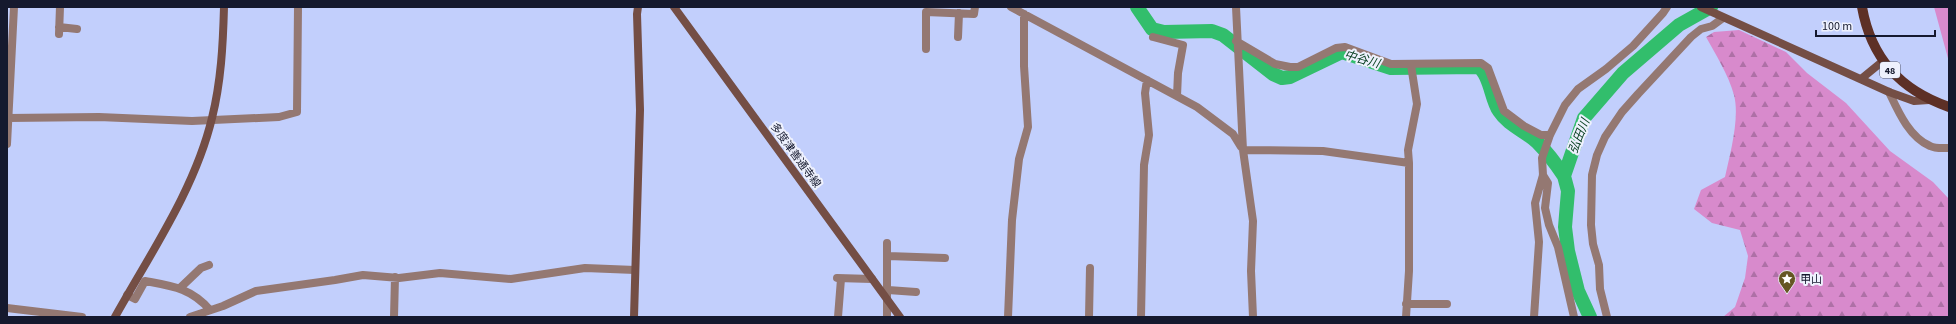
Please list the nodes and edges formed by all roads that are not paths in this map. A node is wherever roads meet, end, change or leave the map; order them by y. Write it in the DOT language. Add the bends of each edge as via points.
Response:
graph roads {
  1 [pos="14,7"];
  2 [pos="60,7"];
  3 [pos="224,7"];
  4 [pos="298,7"];
  5 [pos="638,7"];
  6 [pos="674,7"];
  7 [pos="975,7"];
  8 [pos="1011,7"];
  9 [pos="1236,7"];
  10 [pos="1667,7"];
  11 [pos="1701,7"];
  12 [pos="1862,7"];
  13 [pos="960,13"];
  14 [pos="1024,14"];
  15 [pos="1721,17"];
  16 [pos="77,29"];
  17 [pos="958,37"];
  18 [pos="1153,38"];
  19 [pos="1236,40"];
  20 [pos="926,49"];
  21 [pos="1883,61"];
  22 [pos="1411,64"];
  23 [pos="1861,79"];
  24 [pos="1147,80"];
  25 [pos="1889,92"];
  26 [pos="1177,96"];
  27 [pos="1929,100"];
  28 [pos="1949,107"];
  29 [pos="8,118"];
  30 [pos="211,120"];
  31 [pos="1549,138"];
  32 [pos="7,144"];
  33 [pos="1949,148"];
  34 [pos="1243,150"];
  35 [pos="1409,163"];
  36 [pos="1543,175"];
  37 [pos="887,243"];
  38 [pos="888,256"];
  39 [pos="946,258"];
  40 [pos="208,265"];
  41 [pos="1090,268"];
  42 [pos="635,270"];
  43 [pos="395,278"];
  44 [pos="872,279"];
  45 [pos="180,288"];
  46 [pos="888,290"];
  47 [pos="916,292"];
  48 [pos="127,295"];
  49 [pos="888,300"];
  50 [pos="1406,304"];
  51 [pos="1447,304"];
  52 [pos="7,308"];
  53 [pos="210,310"];
  54 [pos="82,317"];
  55 [pos="115,317"];
  56 [pos="190,317"];
  57 [pos="394,317"];
  58 [pos="634,317"];
  59 [pos="838,317"];
  60 [pos="887,317"];
  61 [pos="900,317"];
  62 [pos="1008,317"];
  63 [pos="1089,317"];
  64 [pos="1141,317"];
  65 [pos="1253,317"];
  66 [pos="1406,317"];
  67 [pos="1534,317"];
  68 [pos="1574,317"];
  69 [pos="1607,317"];
  1 -- 29 [label="street"];
  2 -- 16 [label="street" via="59,31"];
  3 -- 30 [label="street" via="220,79"];
  4 -- 30 [label="street" via="297,112 279,117"];
  5 -- 42 [label="street" via="640,110"];
  6 -- 44 [label="street, 多度津善通寺線"];
  7 -- 13 [label="street" via="974,14"];
  8 -- 14 [label="street"];
  9 -- 19 [label="street"];
  10 -- 31 [label="street" via="1633,46 1578,89 1565,105"];
  11 -- 15 [label="street"];
  12 -- 21 [label="main road, 48" via="1872,44"];
  13 -- 17 [label="street"];
  13 -- 20 [label="street" via="926,12"];
  14 -- 24 [label="street"];
  14 -- 62 [label="street" via="1028,127 1019,159 1012,220"];
  15 -- 23 [label="street"];
  15 -- 69 [label="street" via="1712,26 1701,29 1691,37 1638,94 1605,137 1597,155 1592,175 1592,244 1599,265 1600,289"];
  18 -- 26 [label="street" via="1183,45"];
  19 -- 22 [label="street" via="1270,62 1290,67 1298,67 1336,48 1345,47 1391,64"];
  19 -- 34 [label="street"];
  21 -- 23 [label="street"];
  21 -- 27 [label="main road, 48" via="1908,87"];
  22 -- 31 [label="street" via="1481,63 1488,68 1504,111 1524,126"];
  22 -- 35 [label="street" via="1417,104 1408,150"];
  23 -- 25 [label="street"];
  24 -- 26 [label="street"];
  24 -- 64 [label="street" via="1144,93 1149,135 1144,165"];
  25 -- 27 [label="street" via="1914,101"];
  25 -- 33 [label="street" via="1913,133 1931,147"];
  26 -- 34 [label="street" via="1197,107 1233,134"];
  27 -- 28 [label="main road, 48"];
  29 -- 30 [label="street"];
  29 -- 32 [label="street"];
  30 -- 48 [label="street" via="188,186"];
  31 -- 36 [label="street" via="1542,158"];
  34 -- 35 [label="street" via="1323,151"];
  34 -- 65 [label="street" via="1253,221"];
  35 -- 50 [label="street" via="1409,271"];
  36 -- 67 [label="street" via="1535,203 1539,242"];
  36 -- 68 [label="street" via="1548,183 1545,208 1558,247"];
  37 -- 38 [label="street"];
  38 -- 39 [label="street" via="927,261"];
  38 -- 46 [label="street"];
  40 -- 45 [label="street" via="201,268"];
  41 -- 63 [label="street"];
  42 -- 43 [label="street" via="585,268 511,279 440,273"];
  42 -- 58 [label="street"];
  43 -- 53 [label="street" via="363,275 256,291"];
  43 -- 57 [label="street"];
  44 -- 49 [label="street, 多度津善通寺線"];
  44 -- 59 [label="street" via="839,278"];
  45 -- 48 [label="street" via="145,281 135,300"];
  45 -- 53 [label="street" via="193,294"];
  46 -- 47 [label="street"];
  46 -- 49 [label="street"];
  48 -- 55 [label="street"];
  49 -- 60 [label="street"];
  49 -- 61 [label="street, 多度津善通寺線"];
  50 -- 51 [label="street"];
  50 -- 66 [label="street"];
  52 -- 54 [label="street"];
  53 -- 56 [label="street"];
}
